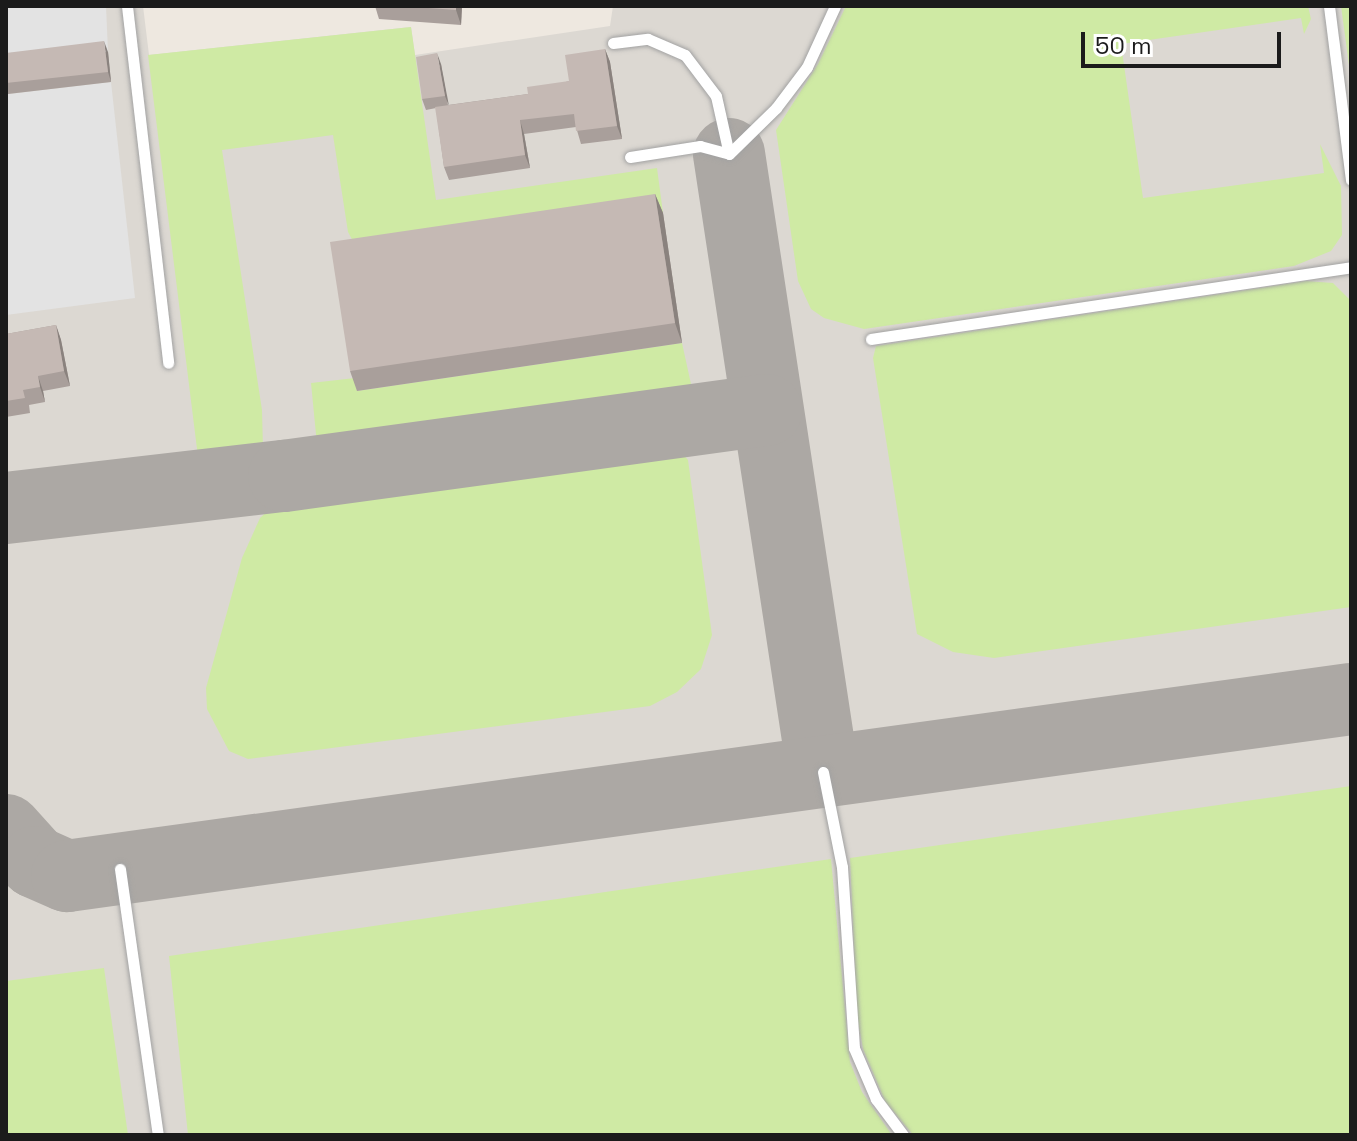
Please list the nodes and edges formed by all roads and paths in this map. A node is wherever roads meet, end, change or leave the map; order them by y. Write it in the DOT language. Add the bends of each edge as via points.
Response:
graph roads {
  1 [pos="127,6"];
  2 [pos="835,6"];
  3 [pos="1329,6"];
  4 [pos="613,43"];
  5 [pos="1346,110"];
  6 [pos="729,154"];
  7 [pos="630,157"];
  8 [pos="1351,180"];
  9 [pos="1351,267"];
  10 [pos="871,339"];
  11 [pos="168,363"];
  12 [pos="823,772"];
  13 [pos="120,869"];
  14 [pos="158,1135"];
  15 [pos="903,1135"];
  1 -- 11 [label="lane"];
  2 -- 6 [label="lane" via="807,67 776,108"];
  3 -- 5 [label="lane"];
  4 -- 6 [label="lane" via="648,39 685,55 716,96"];
  5 -- 8 [label="lane"];
  6 -- 7 [label="lane" via="700,146"];
  9 -- 10 [label="lane"];
  12 -- 15 [label="lane" via="840,853 854,1048 876,1099"];
  13 -- 14 [label="lane"];
}
